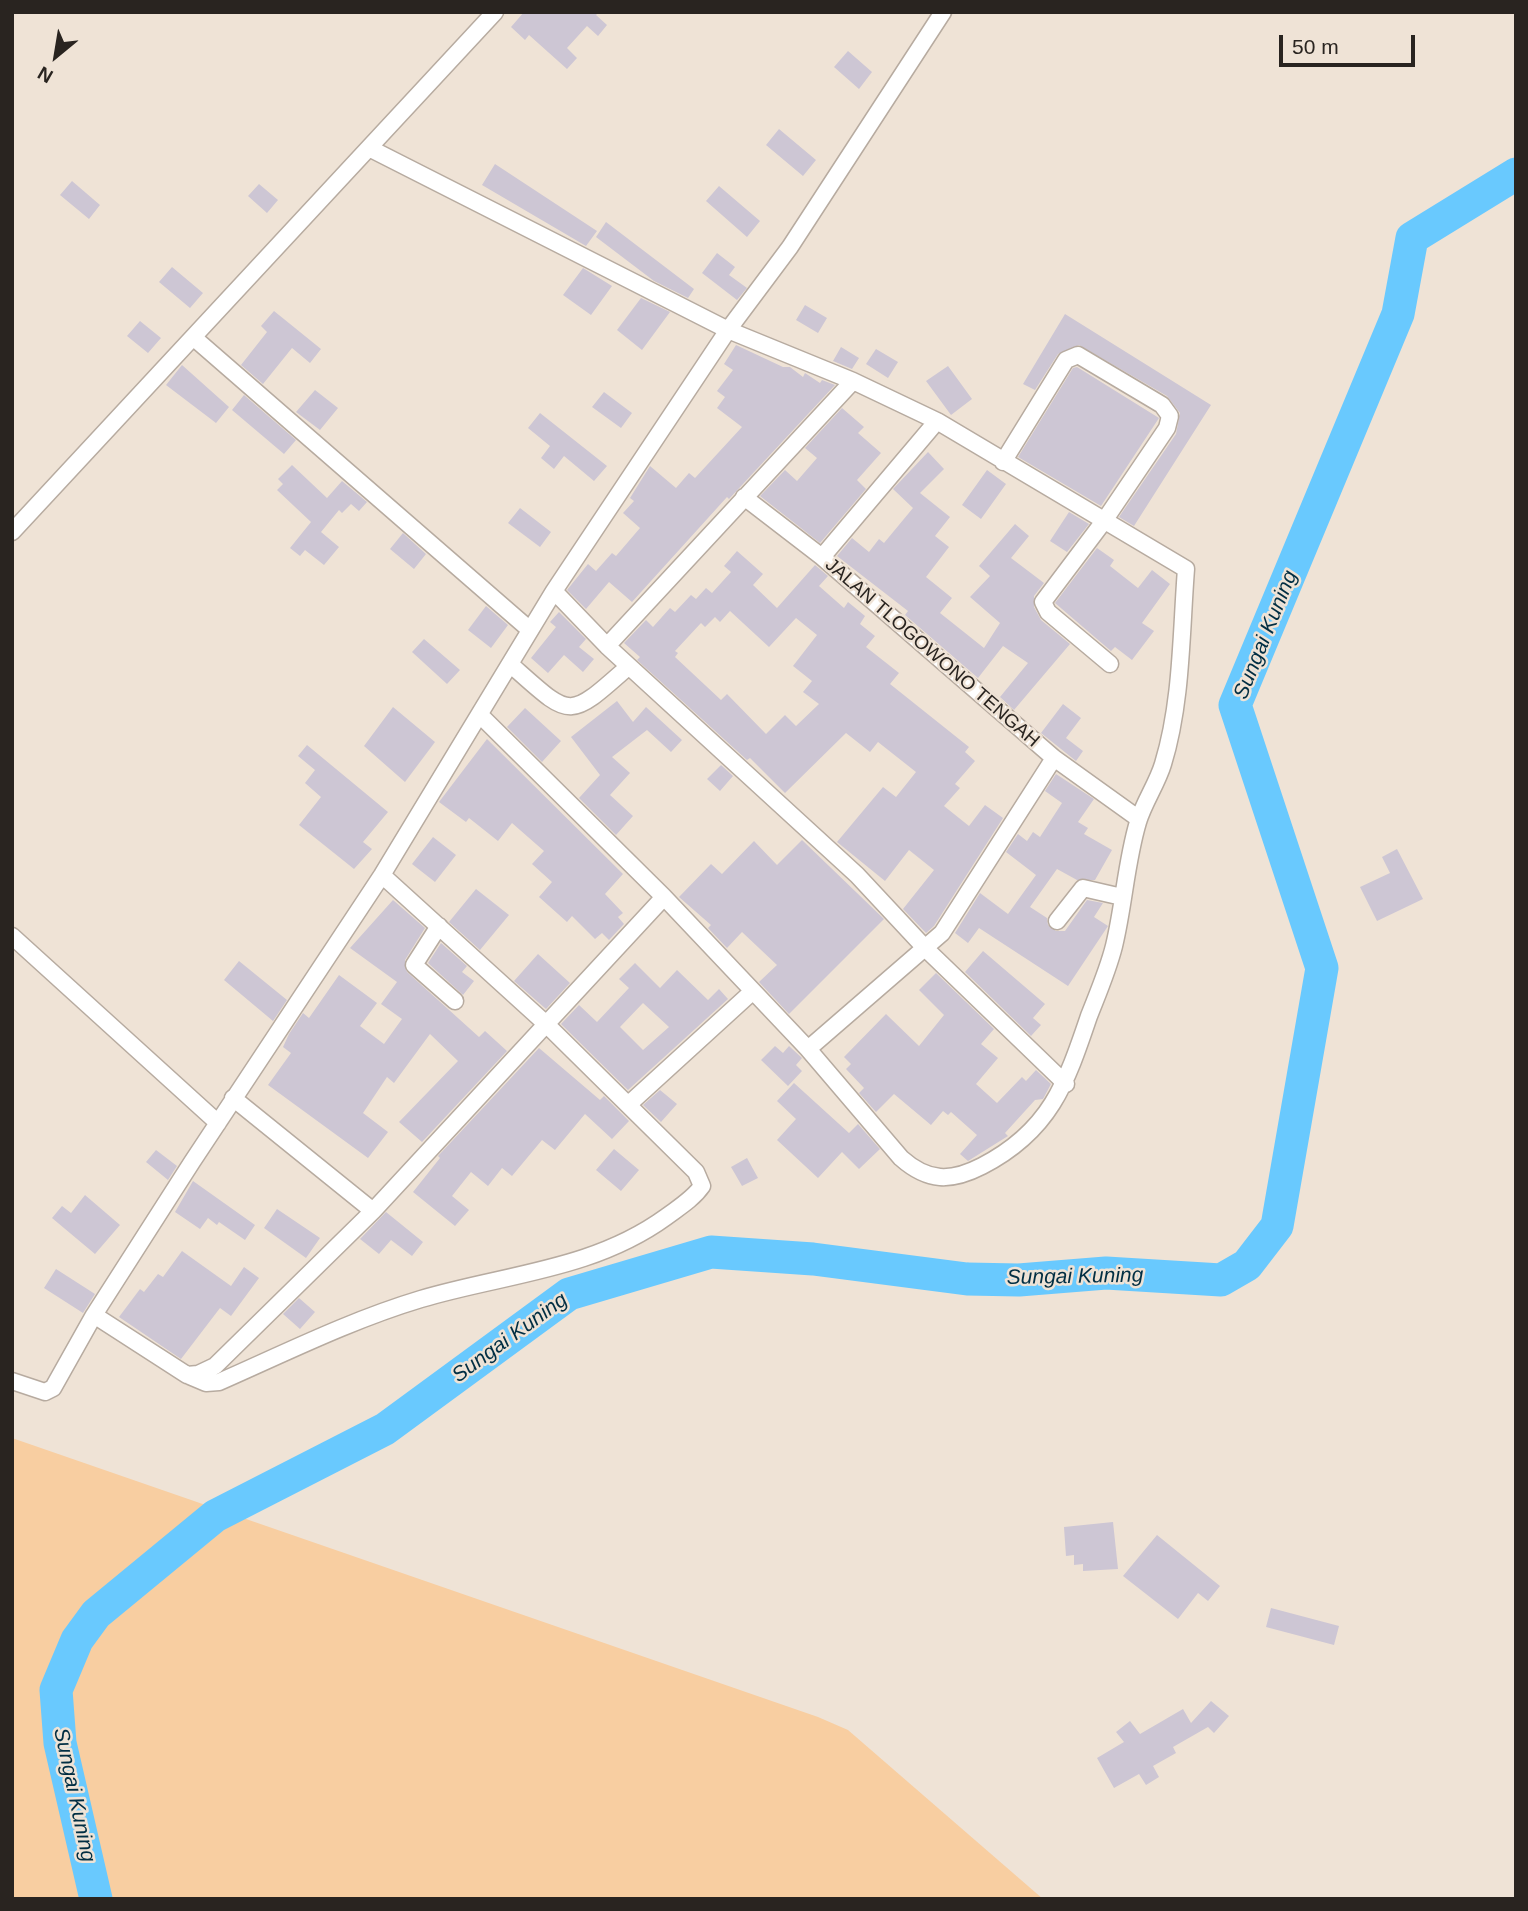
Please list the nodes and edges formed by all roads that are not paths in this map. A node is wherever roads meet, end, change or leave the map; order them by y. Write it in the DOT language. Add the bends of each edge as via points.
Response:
graph roads {
  1 [pos="495,12"];
  2 [pos="943,12"];
  3 [pos="369,148"];
  4 [pos="728,330"];
  5 [pos="193,337"];
  6 [pos="853,381"];
  7 [pos="937,421"];
  8 [pos="1003,462"];
  9 [pos="744,497"];
  10 [pos="1104,521"];
  11 [pos="12,532"];
  12 [pos="822,557"];
  13 [pos="554,591"];
  14 [pos="530,630"];
  15 [pos="607,646"];
  16 [pos="510,664"];
  17 [pos="1110,664"];
  18 [pos="629,666"];
  19 [pos="480,715"];
  20 [pos="1054,758"];
  21 [pos="1139,819"];
  22 [pos="382,875"];
  23 [pos="664,897"];
  24 [pos="1122,897"];
  25 [pos="1057,921"];
  26 [pos="439,926"];
  27 [pos="12,936"];
  28 [pos="926,949"];
  29 [pos="753,991"];
  30 [pos="456,1001"];
  31 [pos="545,1023"];
  32 [pos="808,1049"];
  33 [pos="1066,1084"];
  34 [pos="233,1098"];
  35 [pos="629,1104"];
  36 [pos="218,1122"];
  37 [pos="373,1211"];
  38 [pos="94,1315"];
  39 [pos="187,1375"];
  40 [pos="12,1381"];
  1 -- 3 [label="street"];
  2 -- 4 [label="street" via="790,247"];
  3 -- 4 [label="street"];
  3 -- 5 [label="street"];
  4 -- 6 [label="street"];
  4 -- 13 [label="street"];
  5 -- 11 [label="street"];
  5 -- 14 [label="street"];
  6 -- 7 [label="street"];
  6 -- 9 [label="street"];
  7 -- 8 [label="street"];
  7 -- 12 [label="street"];
  8 -- 10 [label="street"];
  8 -- 10 [label="street" via="1066,360 1078,355 1162,405 1170,416 1167,428"];
  9 -- 12 [label="street, JALAN TLOGOWONO TENGAH"];
  9 -- 15 [label="street"];
  10 -- 17 [label="street" via="1043,602 1048,612"];
  10 -- 21 [label="street" via="1186,569 1174,712 1154,792"];
  12 -- 20 [label="street, JALAN TLOGOWONO TENGAH"];
  13 -- 14 [label="street"];
  13 -- 15 [label="street"];
  14 -- 16 [label="street"];
  15 -- 18 [label="street"];
  16 -- 18 [label="street" via="551,700 566,707 585,705"];
  16 -- 19 [label="street"];
  18 -- 28 [label="street" via="857,875"];
  19 -- 22 [label="street"];
  19 -- 23 [label="street"];
  20 -- 21 [label="street"];
  20 -- 28 [label="street, JALAN TLOGOWONO TENGAH" via="954,918"];
  21 -- 24 [label="street"];
  22 -- 26 [label="street"];
  22 -- 34 [label="street"];
  23 -- 29 [label="street"];
  23 -- 31 [label="street"];
  24 -- 25 [label="street" via="1083,888"];
  24 -- 33 [label="street" via="1113,948"];
  26 -- 30 [label="street" via="414,965"];
  26 -- 31 [label="street"];
  27 -- 36 [label="street"];
  28 -- 32 [label="street, JALAN TLOGOWONO TENGAH"];
  28 -- 33 [label="street"];
  29 -- 32 [label="street"];
  29 -- 35 [label="street"];
  31 -- 35 [label="street"];
  31 -- 37 [label="street"];
  32 -- 33 [label="street" via="901,1158 936,1179 952,1179 978,1168 1024,1140"];
  34 -- 36 [label="street"];
  34 -- 37 [label="street"];
  35 -- 39 [label="street" via="696,1172 702,1184 698,1192 642,1234 563,1266 421,1299 219,1382 206,1383"];
  36 -- 38 [label="street"];
  37 -- 39 [label="street" via="215,1366"];
  38 -- 39 [label="street"];
  38 -- 40 [label="street" via="52,1388 45,1392"];
}
